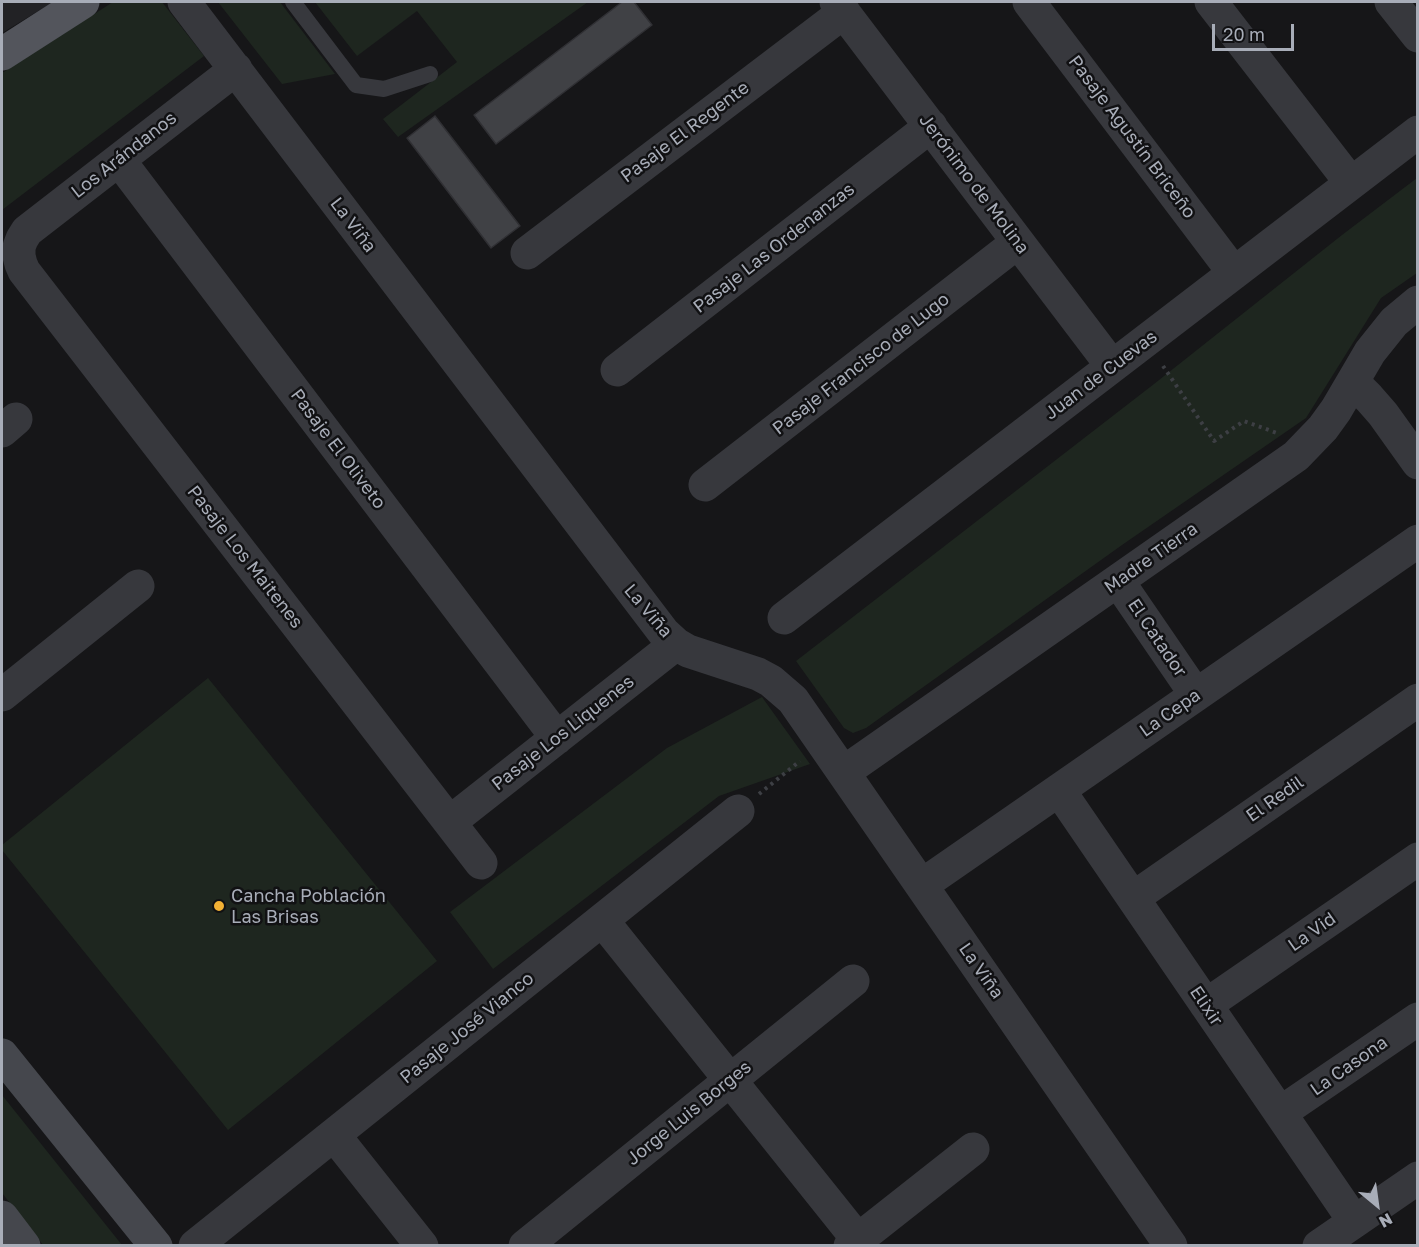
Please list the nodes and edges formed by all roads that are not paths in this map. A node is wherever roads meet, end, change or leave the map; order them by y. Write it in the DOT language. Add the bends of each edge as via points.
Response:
graph roads {
  1 [pos="83,2"];
  2 [pos="184,2"];
  3 [pos="292,2"];
  4 [pos="1029,2"];
  5 [pos="1211,2"];
  6 [pos="1391,2"];
  7 [pos="840,7"];
  8 [pos="1418,36"];
  9 [pos="2,54"];
  10 [pos="236,69"];
  11 [pos="430,74"];
  12 [pos="931,126"];
  13 [pos="1418,132"];
  14 [pos="118,160"];
  15 [pos="1351,183"];
  16 [pos="1018,242"];
  17 [pos="19,247"];
  18 [pos="527,253"];
  19 [pos="1234,273"];
  20 [pos="1418,302"];
  21 [pos="1112,366"];
  22 [pos="616,370"];
  23 [pos="1353,382"];
  24 [pos="1418,463"];
  25 [pos="705,485"];
  26 [pos="1418,541"];
  27 [pos="1118,581"];
  28 [pos="138,586"];
  29 [pos="784,618"];
  30 [pos="676,644"];
  31 [pos="2,694"];
  32 [pos="1196,695"];
  33 [pos="1418,700"];
  34 [pos="557,738"];
  35 [pos="844,772"];
  36 [pos="1059,790"];
  37 [pos="738,811"];
  38 [pos="450,822"];
  39 [pos="1418,859"];
  40 [pos="482,864"];
  41 [pos="922,885"];
  42 [pos="1133,898"];
  43 [pos="602,920"];
  44 [pos="853,981"];
  45 [pos="1206,1005"];
  46 [pos="1418,1019"];
  47 [pos="2,1055"];
  48 [pos="731,1080"];
  49 [pos="1280,1113"];
  50 [pos="334,1135"];
  51 [pos="973,1149"];
  52 [pos="1418,1178"];
  53 [pos="1354,1221"];
  54 [pos="857,1243"];
  55 [pos="156,1245"];
  56 [pos="195,1245"];
  57 [pos="422,1245"];
  58 [pos="525,1245"];
  59 [pos="1171,1245"];
  60 [pos="1319,1245"];
  1 -- 9 [label="main road"];
  2 -- 10 [label="street, La Viña"];
  3 -- 11 [label="lane" via="356,85 384,89"];
  4 -- 19 [label="street, Pasaje Agustín Briceño"];
  5 -- 15 [label="street"];
  6 -- 8 [label="street"];
  7 -- 12 [label="street, Jerónimo de Molina"];
  7 -- 18 [label="street, Pasaje El Regente"];
  10 -- 14 [label="street, Los Arándanos"];
  10 -- 30 [label="street, La Viña" via="653,621"];
  12 -- 16 [label="street, Jerónimo de Molina"];
  12 -- 22 [label="street, Pasaje Las Ordenanzas"];
  13 -- 15 [label="street, Juan de Cuevas"];
  14 -- 17 [label="street, Los Arándanos" via="33,225"];
  14 -- 34 [label="street, Pasaje El Oliveto"];
  15 -- 19 [label="street, Juan de Cuevas"];
  16 -- 21 [label="street, Jerónimo de Molina"];
  16 -- 25 [label="street, Pasaje Francisco de Lugo"];
  17 -- 38 [label="street, Pasaje Los Maitenes" via="24,271"];
  19 -- 21 [label="street, Juan de Cuevas"];
  20 -- 23 [label="street, Madre Tierra" via="1394,322"];
  21 -- 29 [label="street, Juan de Cuevas"];
  23 -- 24 [label="street" via="1383,414"];
  23 -- 27 [label="street, Madre Tierra" via="1323,428 1282,467"];
  26 -- 32 [label="street, La Cepa"];
  27 -- 32 [label="street, El Catador"];
  27 -- 35 [label="street, Madre Tierra"];
  28 -- 31 [label="street"];
  30 -- 34 [label="street, Pasaje Los Liquenes"];
  30 -- 35 [label="street, La Viña" via="758,674 783,690"];
  32 -- 36 [label="street, La Cepa"];
  33 -- 42 [label="street, El Redil"];
  34 -- 38 [label="street, Pasaje Los Liquenes"];
  35 -- 41 [label="street, La Viña"];
  36 -- 41 [label="street, La Cepa"];
  36 -- 42 [label="street, Elixir"];
  37 -- 43 [label="street, Pasaje José Vianco"];
  38 -- 40 [label="street, Pasaje Los Maitenes"];
  39 -- 45 [label="street, La Vid"];
  41 -- 59 [label="street, La Viña"];
  42 -- 45 [label="street, Elixir"];
  43 -- 48 [label="street"];
  43 -- 50 [label="street, Pasaje José Vianco"];
  44 -- 48 [label="street, Jorge Luis Borges"];
  45 -- 49 [label="street, Elixir"];
  46 -- 49 [label="street, La Casona"];
  47 -- 55 [label="main road"];
  48 -- 54 [label="street"];
  48 -- 58 [label="street, Jorge Luis Borges"];
  49 -- 53 [label="street, Elixir"];
  50 -- 56 [label="street, Pasaje José Vianco"];
  50 -- 57 [label="street"];
  51 -- 54 [label="street"];
  52 -- 53 [label="street"];
  53 -- 60 [label="street"];
}
